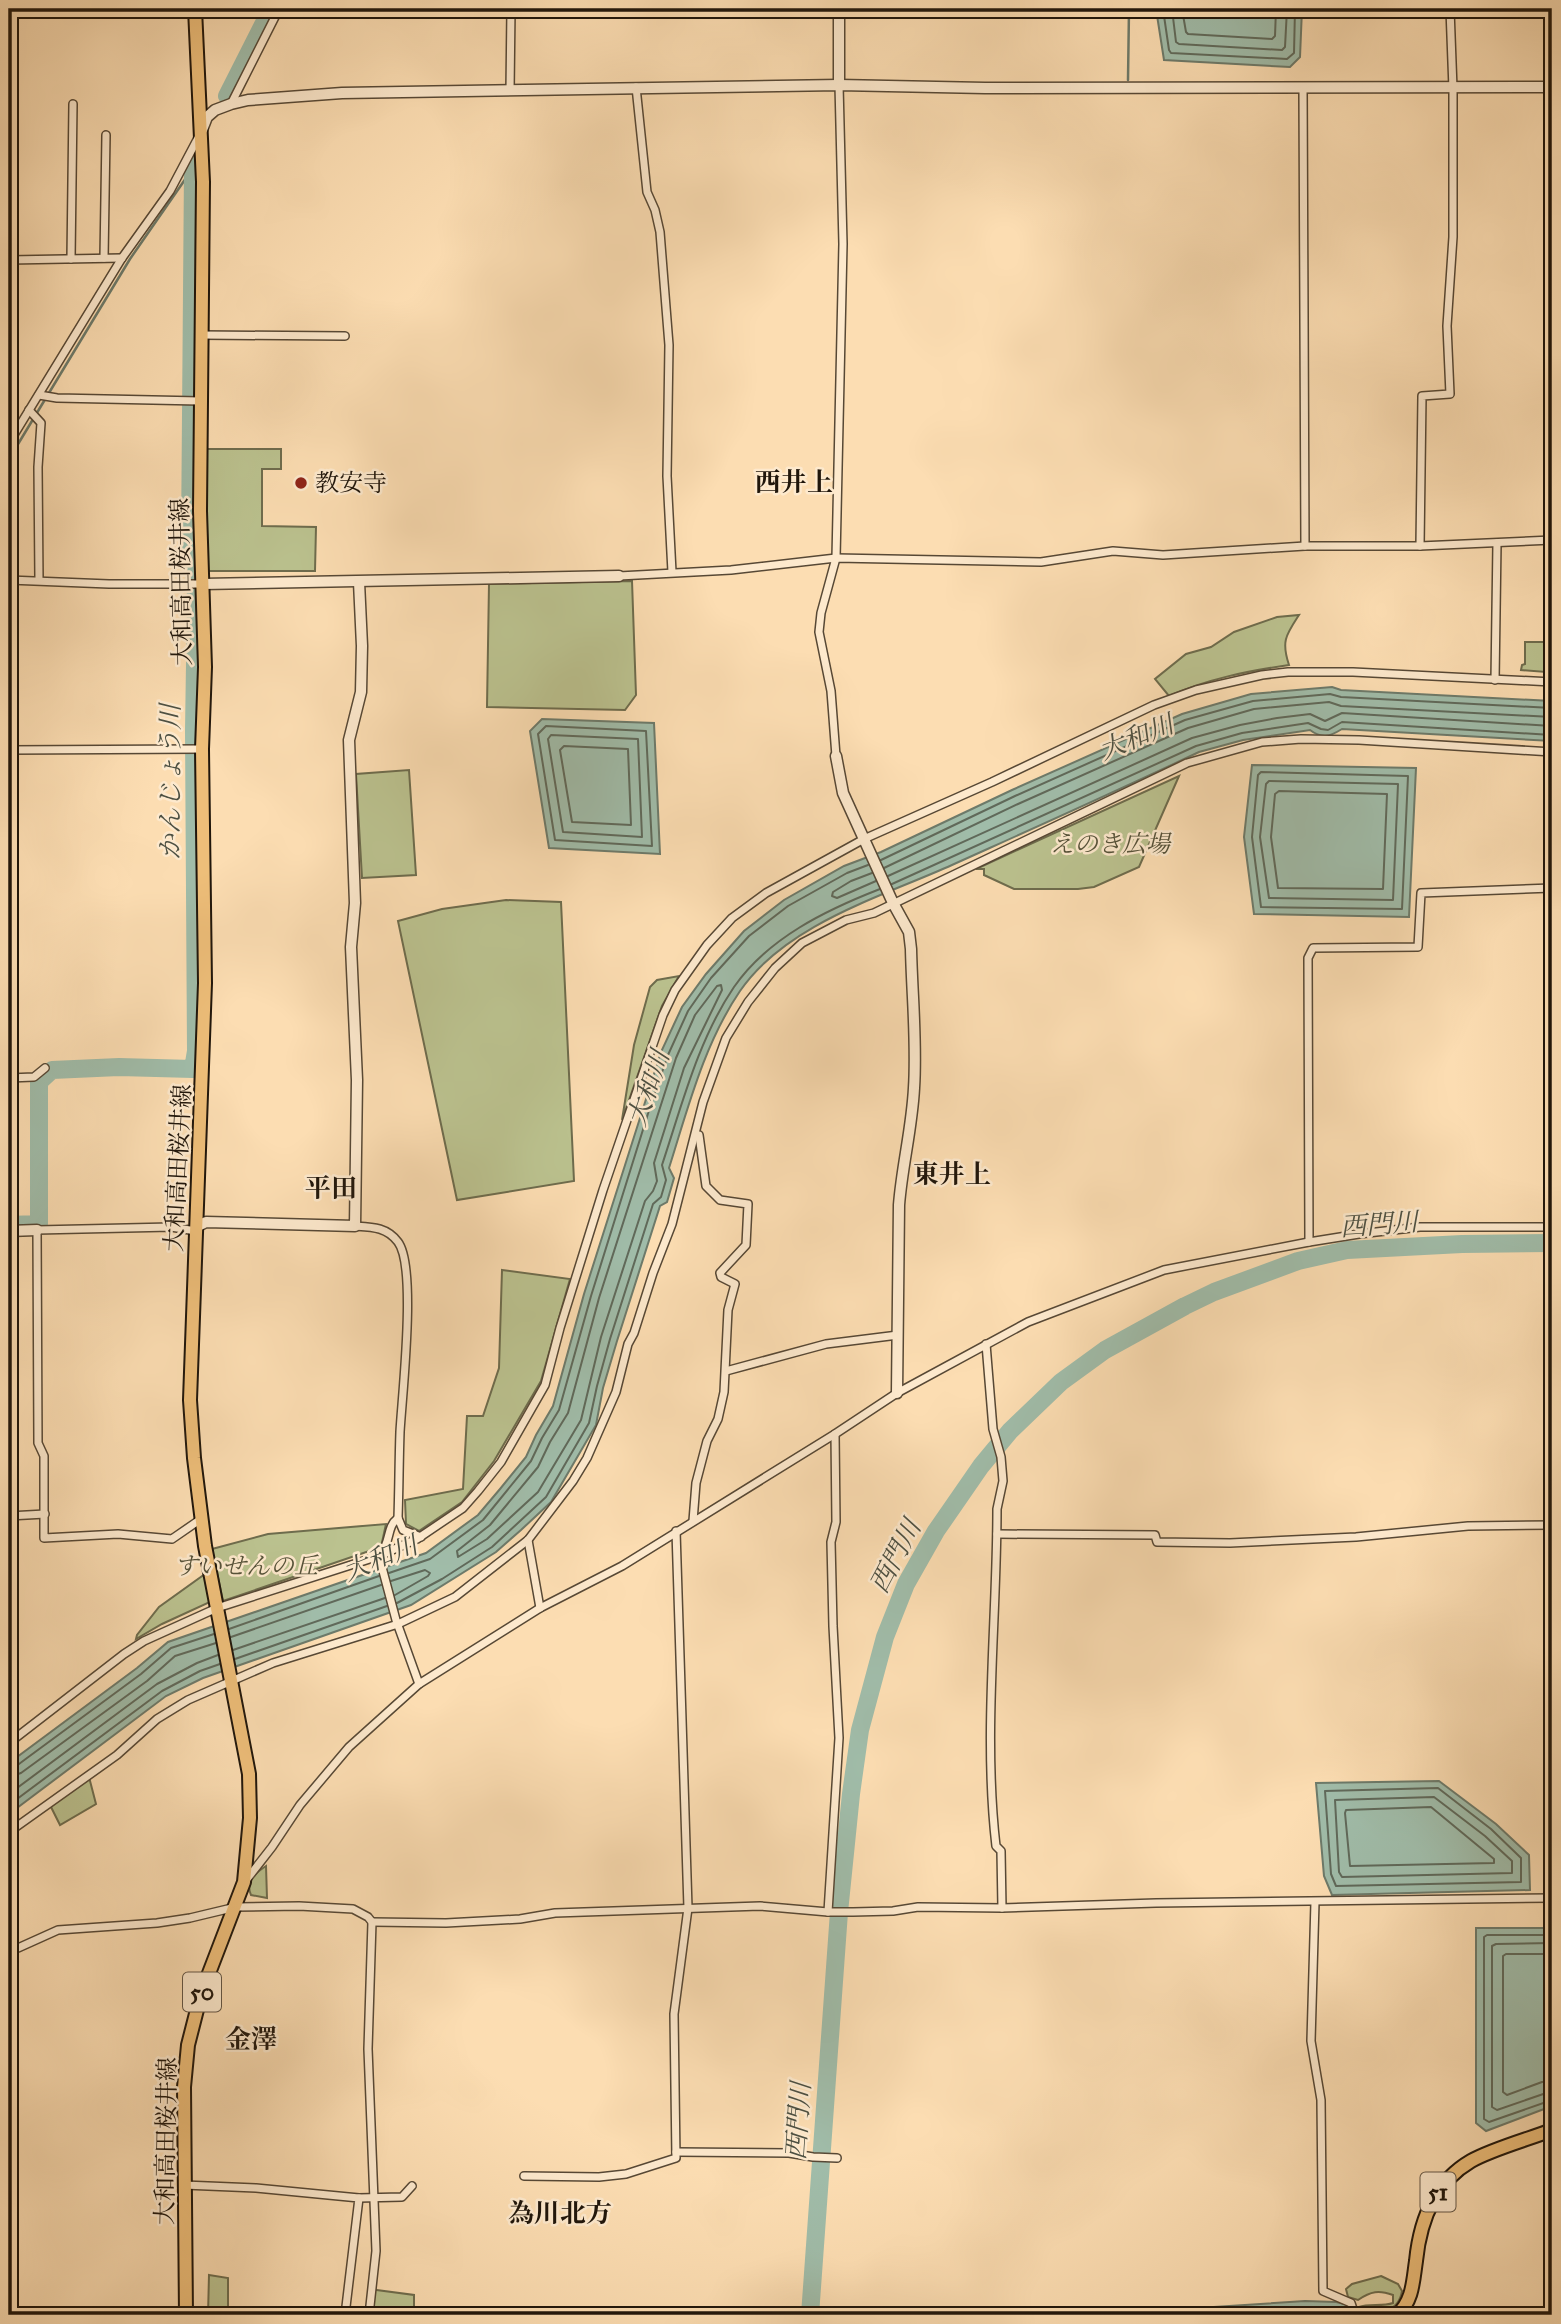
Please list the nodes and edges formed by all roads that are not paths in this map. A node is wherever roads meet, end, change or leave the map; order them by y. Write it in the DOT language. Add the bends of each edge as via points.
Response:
graph roads {
  1 [pos="195,9"];
  2 [pos="279,9"];
  3 [pos="511,9"];
  4 [pos="839,9"];
  5 [pos="1450,9"];
  6 [pos="839,85"];
  7 [pos="636,87"];
  8 [pos="1552,87"];
  9 [pos="1303,88"];
  10 [pos="1453,89"];
  11 [pos="510,91"];
  12 [pos="73,104"];
  13 [pos="230,104"];
  14 [pos="200,134"];
  15 [pos="106,135"];
  16 [pos="104,258"];
  17 [pos="122,258"];
  18 [pos="71,259"];
  19 [pos="9,260"];
  20 [pos="201,335"];
  21 [pos="345,336"];
  22 [pos="39,394"];
  23 [pos="195,401"];
  24 [pos="29,410"];
  25 [pos="9,443"];
  26 [pos="1552,540"];
  27 [pos="1497,543"];
  28 [pos="1305,546"];
  29 [pos="1420,546"];
  30 [pos="835,558"];
  31 [pos="673,572"];
  32 [pos="619,576"];
  33 [pos="9,580"];
  34 [pos="39,580"];
  35 [pos="359,582"];
  36 [pos="198,584"];
  37 [pos="1495,680"];
  38 [pos="1552,682"];
  39 [pos="197,749"];
  40 [pos="9,750"];
  41 [pos="1552,752"];
  42 [pos="836,756"];
  43 [pos="865,841"];
  44 [pos="1552,888"];
  45 [pos="893,901"];
  46 [pos="45,1068"];
  47 [pos="9,1078"];
  48 [pos="698,1128"];
  49 [pos="355,1226"];
  50 [pos="1552,1227"];
  51 [pos="196,1229"];
  52 [pos="37,1230"];
  53 [pos="9,1231"];
  54 [pos="1309,1242"];
  55 [pos="898,1335"];
  56 [pos="986,1344"];
  57 [pos="726,1371"];
  58 [pos="897,1393"];
  59 [pos="835,1434"];
  60 [pos="44,1514"];
  61 [pos="9,1516"];
  62 [pos="398,1518"];
  63 [pos="201,1519"];
  64 [pos="693,1521"];
  65 [pos="1552,1525"];
  66 [pos="676,1531"];
  67 [pos="997,1534"];
  68 [pos="421,1537"];
  69 [pos="528,1540"];
  70 [pos="379,1558"];
  71 [pos="540,1608"];
  72 [pos="217,1611"];
  73 [pos="397,1622"];
  74 [pos="231,1679"];
  75 [pos="419,1684"];
  76 [pos="9,1743"];
  77 [pos="9,1832"];
  78 [pos="244,1882"];
  79 [pos="1552,1899"];
  80 [pos="1315,1902"];
  81 [pos="236,1907"];
  82 [pos="688,1908"];
  83 [pos="1002,1908"];
  84 [pos="830,1912"];
  85 [pos="372,1922"];
  86 [pos="9,1948"];
  87 [pos="1552,2130"];
  88 [pos="676,2152"];
  89 [pos="836,2158"];
  90 [pos="524,2176"];
  91 [pos="184,2185"];
  92 [pos="412,2186"];
  93 [pos="375,2197"];
  94 [pos="359,2198"];
  95 [pos="186,2315"];
  96 [pos="345,2315"];
  97 [pos="369,2315"];
  98 [pos="1355,2315"];
  99 [pos="1397,2315"];
  1 -- 14 [label="main road, 大和高田桜井線 / 50"];
  2 -- 13 [label="street"];
  3 -- 11 [label="street"];
  4 -- 6 [label="street"];
  5 -- 10 [label="street"];
  6 -- 7 [label="street"];
  6 -- 9 [label="street"];
  6 -- 30 [label="street" via="843,244"];
  7 -- 11 [label="street"];
  7 -- 31 [label="street" via="647,192 660,232 669,345 667,475"];
  8 -- 10 [label="street"];
  9 -- 10 [label="street"];
  9 -- 28 [label="street"];
  10 -- 29 [label="street" via="1447,326 1450,394 1422,396"];
  11 -- 13 [label="street" via="342,93"];
  12 -- 18 [label="street"];
  13 -- 14 [label="street" via="207,117"];
  14 -- 17 [label="street" via="170,191"];
  14 -- 20 [label="main road, 大和高田桜井線 / 50"];
  15 -- 16 [label="street"];
  16 -- 17 [label="street"];
  16 -- 18 [label="street"];
  17 -- 22 [label="street"];
  18 -- 19 [label="street"];
  20 -- 21 [label="street"];
  20 -- 23 [label="main road, 大和高田桜井線 / 50"];
  22 -- 23 [label="street"];
  22 -- 24 [label="street"];
  23 -- 36 [label="main road, 大和高田桜井線 / 50"];
  24 -- 25 [label="street"];
  24 -- 34 [label="street" via="41,423"];
  26 -- 27 [label="street"];
  27 -- 29 [label="street"];
  27 -- 37 [label="street"];
  28 -- 29 [label="street"];
  28 -- 30 [label="street" via="1163,555 1113,551 1041,562"];
  30 -- 31 [label="street"];
  30 -- 42 [label="street" via="819,632 831,691"];
  31 -- 32 [label="street"];
  32 -- 35 [label="street"];
  33 -- 34 [label="street"];
  34 -- 36 [label="street"];
  35 -- 36 [label="street"];
  35 -- 49 [label="street" via="361,692 349,740 355,902 351,947 357,1080"];
  36 -- 39 [label="main road, 大和高田桜井線 / 50" via="205,667"];
  37 -- 38 [label="street"];
  37 -- 43 [label="street" via="1288,672 1196,690 1154,705"];
  39 -- 40 [label="street"];
  39 -- 51 [label="main road, 大和高田桜井線 / 50" via="205,983"];
  41 -- 45 [label="street" via="1301,738 1262,742 1188,763"];
  42 -- 43 [label="street" via="844,793"];
  43 -- 45 [label="street"];
  43 -- 68 [label="street" via="766,893 732,918 676,990 663,1015 603,1191 545,1385 501,1462 478,1491 463,1508"];
  44 -- 54 [label="street" via="1422,893 1418,947 1313,948 1308,958"];
  45 -- 48 [label="street" via="874,913 826,929 775,968 726,1038"];
  45 -- 55 [label="street" via="909,932 911,949 914,1085 899,1205"];
  46 -- 47 [label="street" via="34,1077"];
  48 -- 57 [label="street" via="706,1186 720,1200 748,1205 746,1245 720,1273 735,1284 727,1310"];
  48 -- 69 [label="street" via="672,1224 612,1402 580,1469"];
  49 -- 51 [label="street" via="206,1222"];
  49 -- 62 [label="street" via="380,1227 399,1243 405,1256"];
  50 -- 54 [label="street" via="1420,1227"];
  51 -- 52 [label="street"];
  51 -- 63 [label="main road, 大和高田桜井線 / 50" via="190,1400"];
  52 -- 53 [label="street"];
  52 -- 60 [label="street" via="38,1443 44,1456"];
  54 -- 56 [label="street" via="1147,1275 1028,1322"];
  55 -- 57 [label="street" via="826,1344"];
  55 -- 58 [label="street"];
  56 -- 58 [label="street"];
  56 -- 67 [label="street" via="993,1429 1003,1481"];
  57 -- 64 [label="street" via="718,1419 696,1483"];
  58 -- 59 [label="street"];
  59 -- 64 [label="street"];
  59 -- 84 [label="street" via="836,1522 831,1542 839,1738"];
  60 -- 61 [label="street"];
  60 -- 63 [label="street" via="44,1538 118,1534 172,1539"];
  62 -- 68 [label="street" via="402,1530"];
  62 -- 70 [label="street" via="391,1523"];
  63 -- 72 [label="main road, 大和高田桜井線 / 50"];
  64 -- 66 [label="street"];
  65 -- 67 [label="street" via="1468,1526 1230,1543 1157,1542 1155,1535"];
  66 -- 71 [label="street"];
  66 -- 82 [label="street"];
  67 -- 83 [label="street" via="990,1800 996,1846 1001,1850"];
  68 -- 70 [label="street"];
  69 -- 71 [label="street"];
  69 -- 73 [label="street" via="455,1597"];
  70 -- 72 [label="street"];
  70 -- 73 [label="street"];
  71 -- 75 [label="street"];
  72 -- 74 [label="main road, 大和高田桜井線 / 50"];
  72 -- 76 [label="street" via="124,1654"];
  73 -- 74 [label="street"];
  73 -- 75 [label="street"];
  74 -- 77 [label="street" via="157,1719 117,1755"];
  74 -- 78 [label="main road, 大和高田桜井線 / 50" via="249,1774"];
  75 -- 78 [label="street" via="349,1747"];
  78 -- 81 [label="main road, 大和高田桜井線 / 50"];
  79 -- 80 [label="street"];
  80 -- 83 [label="street"];
  80 -- 98 [label="street" via="1311,2040 1321,2100 1323,2291 1352,2303"];
  81 -- 85 [label="street" via="353,1909"];
  81 -- 86 [label="street" via="157,1923 58,1930"];
  81 -- 91 [label="main road, 大和高田桜井線 / 50" via="201,1994 188,2045"];
  82 -- 84 [label="street" via="760,1906"];
  82 -- 85 [label="street" via="446,1923"];
  82 -- 88 [label="street" via="674,2014"];
  83 -- 84 [label="street"];
  85 -- 93 [label="street" via="368,2049"];
  87 -- 99 [label="main road, 51" via="1473,2160 1445,2183 1425,2216 1407,2307"];
  88 -- 89 [label="street"];
  88 -- 90 [label="street" via="676,2158 626,2174"];
  91 -- 94 [label="street"];
  91 -- 95 [label="main road, 大和高田桜井線 / 50"];
  92 -- 93 [label="street" via="402,2197"];
  93 -- 94 [label="street"];
  93 -- 97 [label="street" via="376,2251"];
  94 -- 96 [label="street"];
}
